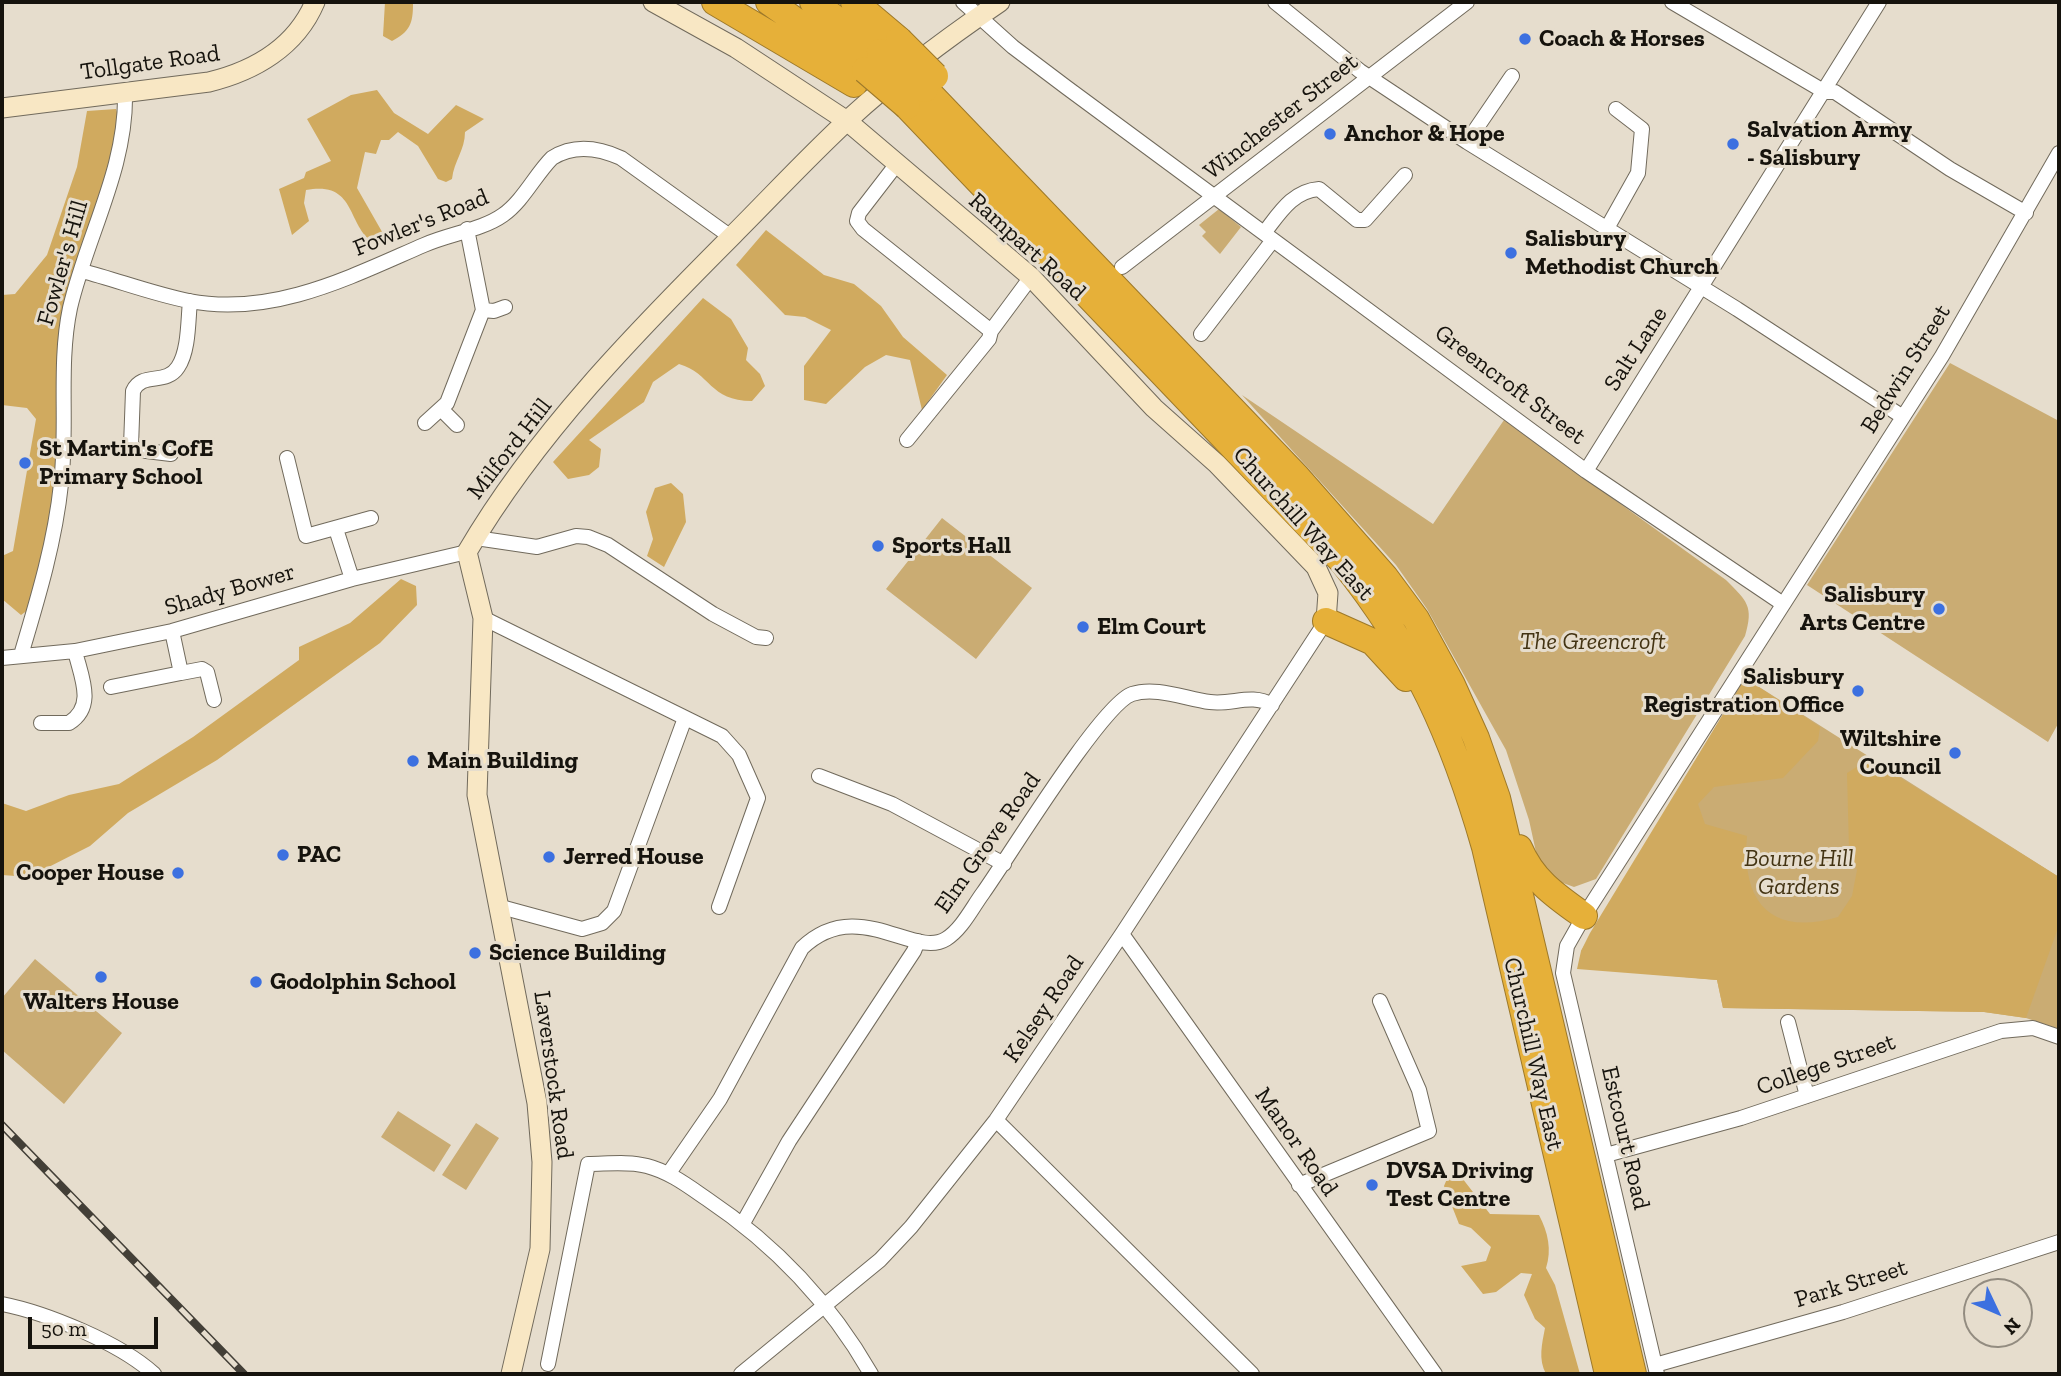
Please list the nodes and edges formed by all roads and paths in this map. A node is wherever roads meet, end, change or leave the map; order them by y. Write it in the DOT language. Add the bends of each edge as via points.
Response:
graph roads {
  1 [pos="653,2"];
  2 [pos="716,2"];
  3 [pos="769,2"];
  4 [pos="813,2"];
  5 [pos="854,2"];
  6 [pos="963,2"];
  7 [pos="1000,2"];
  8 [pos="1275,2"];
  9 [pos="1467,2"];
  10 [pos="1672,2"];
  11 [pos="1879,2"];
  12 [pos="310,4"];
  13 [pos="980,15"];
  14 [pos="875,62"];
  15 [pos="1371,75"];
  16 [pos="1512,76"];
  17 [pos="125,92"];
  18 [pos="1825,92"];
  19 [pos="915,97"];
  20 [pos="2,108"];
  21 [pos="1616,109"];
  22 [pos="847,121"];
  23 [pos="1466,142"];
  24 [pos="2059,153"];
  25 [pos="896,165"];
  26 [pos="1405,175"];
  27 [pos="991,176"];
  28 [pos="1214,197"];
  29 [pos="2026,214"];
  30 [pos="467,229"];
  31 [pos="1606,230"];
  32 [pos="732,237"];
  33 [pos="1268,237"];
  34 [pos="1122,267"];
  35 [pos="82,271"];
  36 [pos="1031,277"];
  37 [pos="1702,288"];
  38 [pos="190,301"];
  39 [pos="505,307"];
  40 [pos="483,310"];
  41 [pos="991,331"];
  42 [pos="1201,334"];
  43 [pos="441,409"];
  44 [pos="1903,417"];
  45 [pos="425,423"];
  46 [pos="457,425"];
  47 [pos="907,440"];
  48 [pos="171,454"];
  49 [pos="288,458"];
  50 [pos="1586,471"];
  51 [pos="371,518"];
  52 [pos="336,529"];
  53 [pos="471,545"];
  54 [pos="352,579"];
  55 [pos="1783,604"];
  56 [pos="483,618"];
  57 [pos="1325,621"];
  58 [pos="172,631"];
  59 [pos="766,638"];
  60 [pos="75,651"];
  61 [pos="21,655"];
  62 [pos="2,658"];
  63 [pos="181,673"];
  64 [pos="111,687"];
  65 [pos="214,699"];
  66 [pos="1272,705"];
  67 [pos="685,718"];
  68 [pos="41,723"];
  69 [pos="1448,732"];
  70 [pos="819,776"];
  71 [pos="1497,799"];
  72 [pos="1003,864"];
  73 [pos="501,907"];
  74 [pos="719,907"];
  75 [pos="1584,916"];
  76 [pos="1122,934"];
  77 [pos="918,941"];
  78 [pos="1380,1001"];
  79 [pos="1788,1022"];
  80 [pos="2059,1037"];
  81 [pos="1807,1096"];
  82 [pos="996,1120"];
  83 [pos="1606,1155"];
  84 [pos="669,1173"];
  85 [pos="1298,1185"];
  86 [pos="743,1223"];
  87 [pos="2059,1242"];
  88 [pos="2,1304"];
  89 [pos="825,1306"];
  90 [pos="548,1364"];
  91 [pos="1648,1371"];
  92 [pos="154,1374"];
  93 [pos="511,1374"];
  94 [pos="741,1374"];
  95 [pos="871,1374"];
  96 [pos="1252,1374"];
  97 [pos="1435,1374"];
  98 [pos="1608,1374"];
  1 -- 22 [label="street, Rampart Road" via="736,48"];
  2 -- 14 [label="highway"];
  3 -- 14 [label="highway, Churchill Way East"];
  4 -- 14 [label="highway, Churchill Way East"];
  5 -- 14 [label="highway"];
  6 -- 13 [label="street, Greencroft Street"];
  7 -- 13 [label="street, Milford Hill"];
  8 -- 15 [label="street"];
  9 -- 15 [label="street, Winchester Street"];
  10 -- 18 [label="street"];
  11 -- 18 [label="street, Salt Lane"];
  12 -- 17 [label="street, Tollgate Road" via="288,43 233,76"];
  13 -- 22 [label="street, Milford Hill"];
  13 -- 28 [label="street, Greencroft Street" via="1013,47"];
  14 -- 19 [label="highway, Churchill Way East, bridge"];
  14 -- 19 [label="highway, bridge"];
  15 -- 23 [label="street"];
  15 -- 28 [label="street, Winchester Street"];
  16 -- 23 [label="street"];
  17 -- 20 [label="street, Tollgate Road"];
  17 -- 35 [label="street, Fowler's Hill" via="123,137"];
  18 -- 29 [label="street" via="1835,92"];
  18 -- 37 [label="street, Salt Lane"];
  19 -- 27 [label="highway, Churchill Way East"];
  19 -- 27 [label="highway" via="973,124"];
  21 -- 31 [label="street" via="1642,129 1641,146 1638,173"];
  22 -- 25 [label="street, Rampart Road"];
  22 -- 32 [label="street, Milford Hill"];
  23 -- 31 [label="street"];
  24 -- 29 [label="street, Bedwin Street"];
  25 -- 36 [label="street, Rampart Road"];
  25 -- 41 [label="street" via="857,221"];
  26 -- 33 [label="street" via="1365,220 1357,220 1319,189 1310,189 1290,201"];
  27 -- 69 [label="highway, Churchill Way East" via="1343,562 1395,634"];
  27 -- 71 [label="highway, Churchill Way East" via="1297,477 1385,577 1416,619 1452,685"];
  28 -- 33 [label="street, Greencroft Street"];
  28 -- 34 [label="street, Winchester Street"];
  29 -- 44 [label="street, Bedwin Street"];
  30 -- 32 [label="street, Fowler's Road" via="506,214 560,153 593,149 630,163"];
  30 -- 38 [label="street, Fowler's Road" via="320,289 286,298 242,305"];
  30 -- 40 [label="street"];
  31 -- 37 [label="street"];
  32 -- 53 [label="street, Milford Hill" via="611,363 496,502"];
  33 -- 42 [label="street"];
  33 -- 50 [label="street, Greencroft Street"];
  35 -- 38 [label="street, Fowler's Road"];
  35 -- 61 [label="street, Fowler's Hill" via="65,343 61,483 53,537"];
  36 -- 41 [label="street"];
  36 -- 57 [label="street, Rampart Road" via="1154,408 1217,464 1316,568 1328,593"];
  37 -- 44 [label="street"];
  37 -- 50 [label="street, Salt Lane"];
  38 -- 48 [label="street" via="180,366 161,380 136,383 133,391 131,446"];
  39 -- 40 [label="street"];
  40 -- 43 [label="street"];
  41 -- 47 [label="street"];
  43 -- 45 [label="street"];
  43 -- 46 [label="street"];
  44 -- 55 [label="street, Bedwin Street"];
  49 -- 52 [label="street" via="306,536"];
  50 -- 55 [label="street, Greencroft Street"];
  51 -- 52 [label="street"];
  52 -- 54 [label="street"];
  53 -- 54 [label="street, Shady Bower"];
  53 -- 56 [label="street"];
  53 -- 59 [label="street" via="537,547 588,537 608,545 713,614 755,637"];
  54 -- 58 [label="street, Shady Bower"];
  55 -- 75 [label="street, Bedwin Street"];
  56 -- 67 [label="street"];
  56 -- 73 [label="street" via="477,795"];
  57 -- 66 [label="street, Kelsey Road"];
  57 -- 69 [label="highway" via="1364,637 1389,656"];
  58 -- 60 [label="street, Shady Bower"];
  58 -- 63 [label="street"];
  60 -- 61 [label="street, Shady Bower"];
  60 -- 68 [label="street" via="85,708 69,723"];
  61 -- 62 [label="street, Shady Bower"];
  63 -- 64 [label="street"];
  63 -- 65 [label="street" via="207,672"];
  66 -- 72 [label="street, Elm Grove Road" via="1262,699 1223,703 1155,692 1120,700 1092,731"];
  66 -- 76 [label="street, Kelsey Road"];
  67 -- 73 [label="street" via="614,911 602,923 582,929"];
  67 -- 74 [label="street" via="722,736 739,755 758,798"];
  69 -- 98 [label="highway, Churchill Way East" via="1485,847"];
  70 -- 72 [label="street" via="892,804"];
  71 -- 75 [label="highway" via="1533,876"];
  71 -- 91 [label="highway, Churchill Way East"];
  72 -- 77 [label="street, Elm Grove Road" via="946,939"];
  73 -- 93 [label="street, Laverstock Road" via="537,1103 542,1162 540,1249"];
  75 -- 83 [label="street, Estcourt Road" via="1567,946 1563,973"];
  76 -- 82 [label="street, Kelsey Road"];
  76 -- 85 [label="street, Manor Road"];
  77 -- 84 [label="street, Elm Grove Road" via="881,929 846,926 828,929 809,941 720,1099"];
  77 -- 86 [label="street" via="789,1141"];
  78 -- 85 [label="street" via="1419,1090 1429,1131"];
  79 -- 81 [label="street"];
  80 -- 81 [label="street, College Street" via="2033,1028 2001,1031"];
  81 -- 83 [label="street, College Street"];
  82 -- 89 [label="street, Kelsey Road" via="880,1261"];
  82 -- 96 [label="street"];
  83 -- 91 [label="street, Estcourt Road"];
  84 -- 86 [label="street"];
  84 -- 90 [label="street, Laverstock Road" via="643,1165 588,1164"];
  85 -- 97 [label="street, Manor Road"];
  86 -- 89 [label="street"];
  87 -- 91 [label="street, Park Street"];
  88 -- 92 [label="street" via="80,1330"];
  89 -- 94 [label="street, Kelsey Road"];
  89 -- 95 [label="street"];
}
